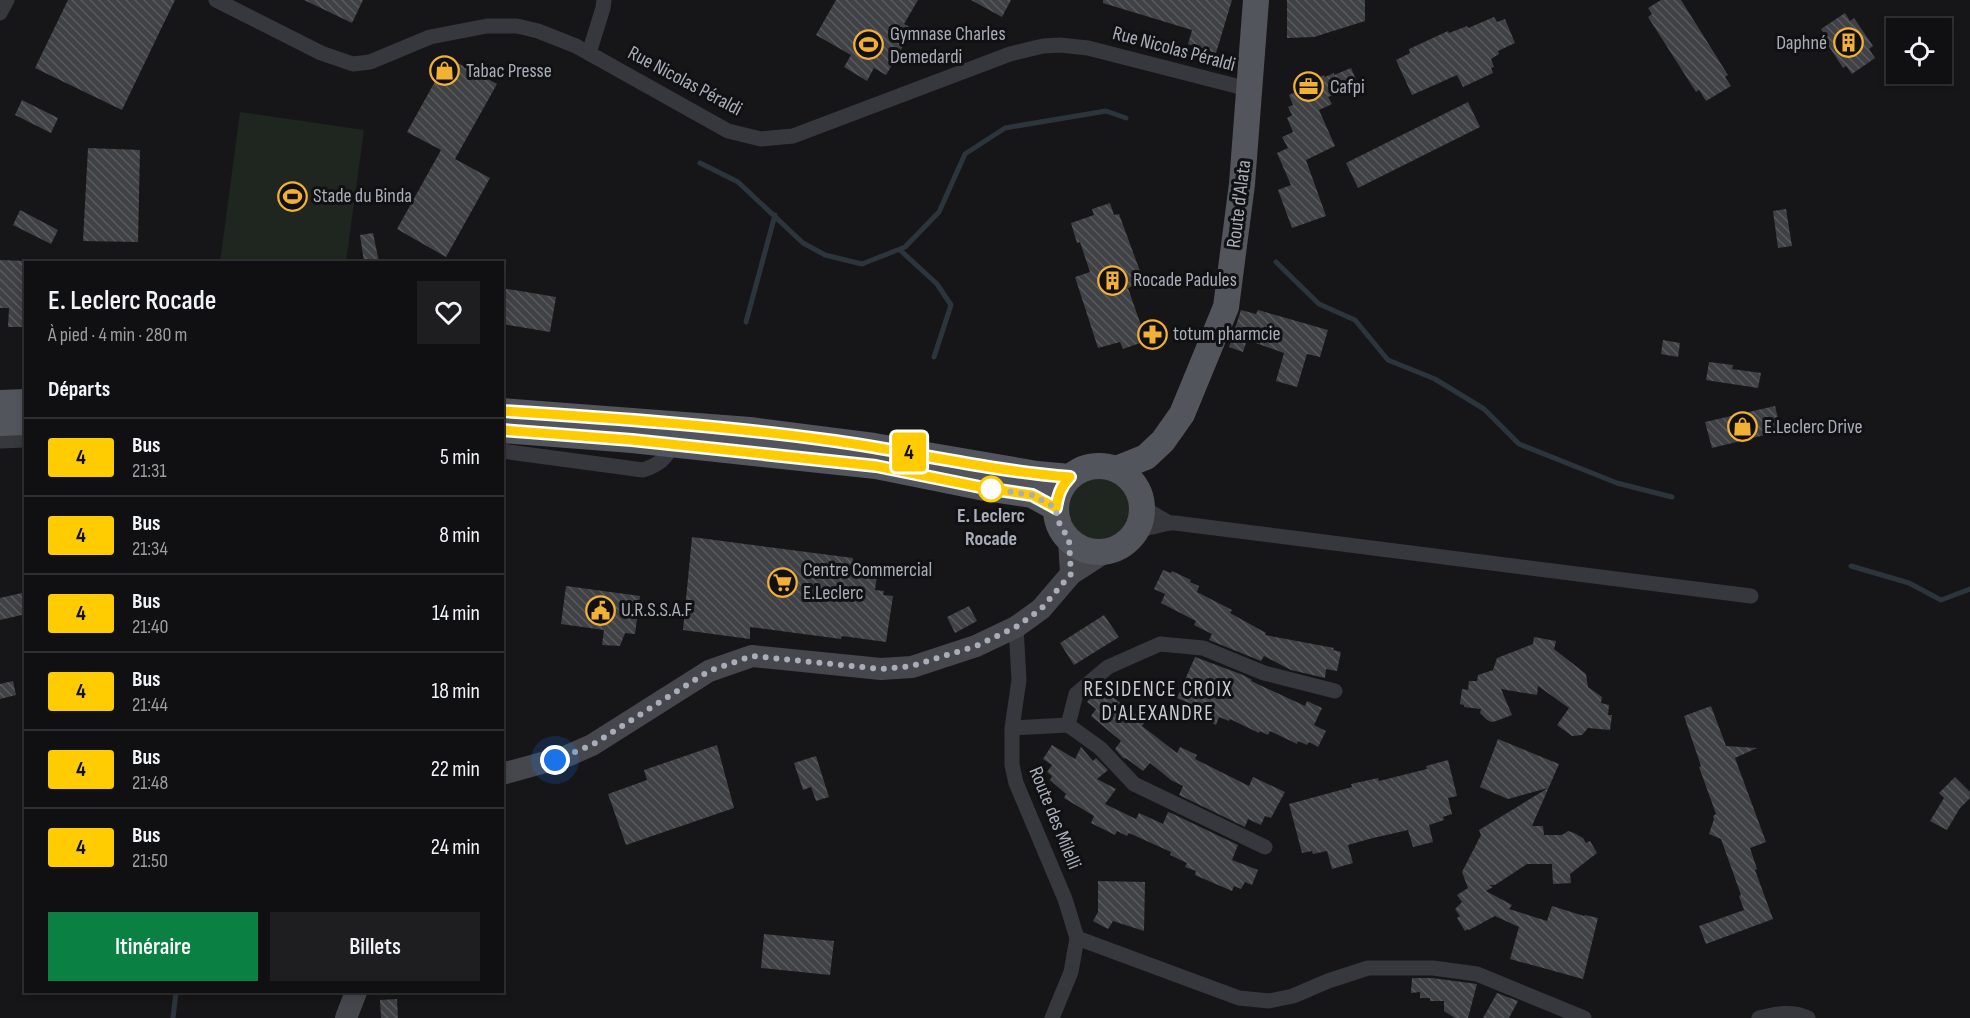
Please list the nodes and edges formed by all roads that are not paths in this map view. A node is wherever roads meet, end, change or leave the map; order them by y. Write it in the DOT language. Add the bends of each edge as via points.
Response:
graph roads {
  1 [pos="7,0"];
  2 [pos="216,0"];
  3 [pos="604,0"];
  4 [pos="1256,0"];
  5 [pos="0,13"];
  6 [pos="589,53"];
  7 [pos="1248,89"];
  8 [pos="24,402"];
  9 [pos="0,403"];
  10 [pos="504,411"];
  11 [pos="24,422"];
  12 [pos="0,423"];
  13 [pos="504,430"];
  14 [pos="24,440"];
  15 [pos="0,441"];
  16 [pos="672,444"];
  17 [pos="504,451"];
  18 [pos="1070,477"];
  19 [pos="1133,498"];
  20 [pos="1056,508"];
  21 [pos="1169,523"];
  22 [pos="1069,540"];
  23 [pos="1105,552"];
  24 [pos="1071,574"];
  25 [pos="1750,596"];
  26 [pos="1016,627"];
  27 [pos="1335,691"];
  28 [pos="1068,725"];
  29 [pos="1012,728"];
  30 [pos="504,773"];
  31 [pos="1265,847"];
  32 [pos="1077,938"];
  33 [pos="356,993"];
  34 [pos="346,1018"];
  35 [pos="1052,1018"];
  36 [pos="1584,1018"];
  37 [pos="1759,1018"];
  38 [pos="1808,1018"];
  1 -- 5 [label="street"];
  2 -- 6 [label="street, Rue Nicolas Péraldi" via="321,53 353,64 370,62 430,37 487,26 538,31"];
  3 -- 6 [label="street"];
  4 -- 7 [label="main road, Route d'Alata"];
  6 -- 7 [label="street, Rue Nicolas Péraldi" via="728,131 761,139 793,136 1010,54 1043,46 1088,48"];
  7 -- 19 [label="main road, Route d'Alata" via="1240,202 1226,307 1182,414 1146,457"];
  8 -- 9 [label="main road"];
  10 -- 18 [label="main road" via="750,430"];
  11 -- 12 [label="main road"];
  13 -- 16 [label="main road"];
  14 -- 15 [label="street"];
  16 -- 17 [label="street" via="664,459 643,470"];
  16 -- 20 [label="main road" via="876,466 1032,495"];
  18 -- 19 [label="main road" via="1080,469 1105,466"];
  18 -- 20 [label="main road" via="1057,496"];
  19 -- 21 [label="street"];
  19 -- 21 [label="street"];
  19 -- 23 [label="main road" via="1128,541"];
  20 -- 22 [label="main road" via="1057,519"];
  21 -- 25 [label="street"];
  22 -- 23 [label="main road" via="1080,547"];
  22 -- 24 [label="street"];
  23 -- 24 [label="street"];
  24 -- 26 [label="street" via="1041,609"];
  26 -- 29 [label="street, Route des Milelli" via="1019,680"];
  26 -- 30 [label="street" via="976,646 912,666 881,669 752,656 709,671 592,745"];
  27 -- 28 [label="street" via="1264,673 1203,648 1160,644 1108,668 1076,694"];
  28 -- 29 [label="street"];
  28 -- 31 [label="street" via="1100,748 1134,784"];
  29 -- 32 [label="street, Route des Milelli" via="1016,783 1065,899"];
  32 -- 35 [label="street, Route des Milelli" via="1071,972"];
  32 -- 36 [label="street" via="1239,998 1269,1001 1293,996 1368,968 1433,968 1477,974"];
  33 -- 34 [label="street"];
  37 -- 38 [label="street" via="1781,1013"];
}
